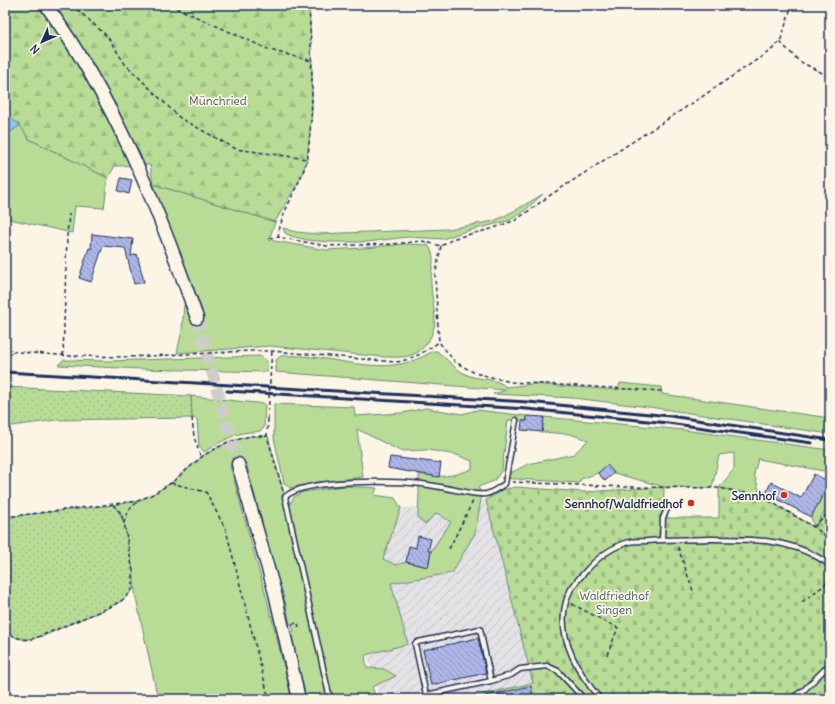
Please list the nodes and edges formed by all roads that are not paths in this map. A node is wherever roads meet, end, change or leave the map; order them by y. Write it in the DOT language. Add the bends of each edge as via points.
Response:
graph roads {
  1 [pos="46,5"];
  2 [pos="197,318"];
  3 [pos="516,420"];
  4 [pos="238,464"];
  5 [pos="667,509"];
  6 [pos="662,540"];
  7 [pos="830,565"];
  8 [pos="830,664"];
  9 [pos="491,682"];
  10 [pos="299,699"];
  11 [pos="330,699"];
  12 [pos="584,699"];
  13 [pos="600,699"];
  14 [pos="791,699"];
  1 -- 2 [label="main road" via="72,41 117,120 167,234"];
  3 -- 11 [label="lane" via="505,484 488,494 422,484 357,482 323,485 295,491 285,497"];
  4 -- 10 [label="main road" via="275,593"];
  5 -- 6 [label="lane" via="663,518"];
  6 -- 7 [label="lane" via="779,542 806,551"];
  6 -- 13 [label="lane" via="630,542 608,551 594,561 571,589 563,624 564,635 569,652"];
  8 -- 14 [label="lane"];
  9 -- 9 [label="lane" via="426,696 415,644 480,629"];
  9 -- 12 [label="lane" via="520,669 547,666 558,671"];
}
